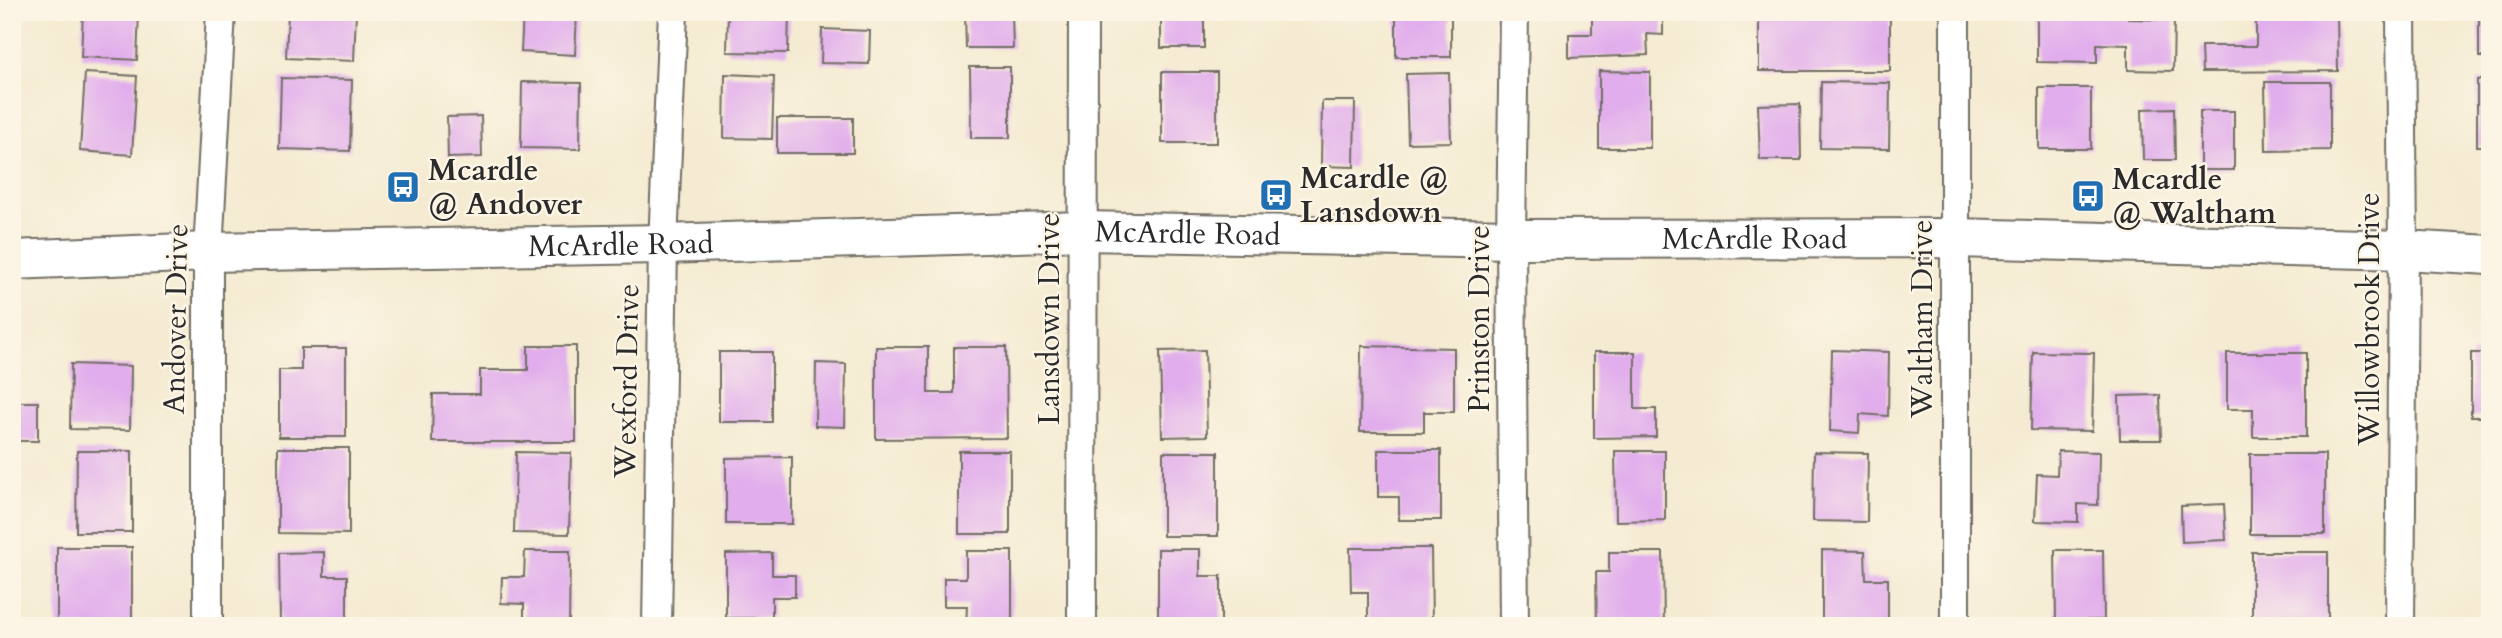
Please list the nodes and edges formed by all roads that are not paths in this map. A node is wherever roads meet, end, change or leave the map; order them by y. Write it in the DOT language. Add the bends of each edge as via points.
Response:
graph roads {
  1 [pos="221,12"];
  2 [pos="673,12"];
  3 [pos="1083,12"];
  4 [pos="1514,12"];
  5 [pos="1955,12"];
  6 [pos="2400,12"];
  7 [pos="1083,231"];
  8 [pos="1955,238"];
  9 [pos="1511,239"];
  10 [pos="663,244"];
  11 [pos="2403,250"];
  12 [pos="208,252"];
  13 [pos="2490,255"];
  14 [pos="12,260"];
  15 [pos="208,626"];
  16 [pos="657,626"];
  17 [pos="1082,626"];
  18 [pos="1514,626"];
  19 [pos="1955,626"];
  20 [pos="2400,626"];
  1 -- 12 [label="street, Andover Drive"];
  2 -- 10 [label="street, Wexford Drive"];
  3 -- 7 [label="street, Lansdown Drive"];
  4 -- 9 [label="street, Prinston Drive"];
  5 -- 8 [label="street, Waltham Drive"];
  6 -- 11 [label="street, Willowbrook Drive"];
  7 -- 9 [label="main road, McArdle Road"];
  7 -- 10 [label="main road, McArdle Road"];
  7 -- 17 [label="street, Lansdown Drive"];
  8 -- 9 [label="main road, McArdle Road"];
  8 -- 11 [label="main road, McArdle Road"];
  8 -- 19 [label="street, Waltham Drive"];
  9 -- 18 [label="street, Prinston Drive"];
  10 -- 12 [label="main road, McArdle Road"];
  10 -- 16 [label="street, Wexford Drive"];
  11 -- 13 [label="main road, McArdle Road"];
  11 -- 20 [label="street, Willowbrook Drive"];
  12 -- 14 [label="main road, McArdle Road"];
  12 -- 15 [label="street, Andover Drive"];
}
